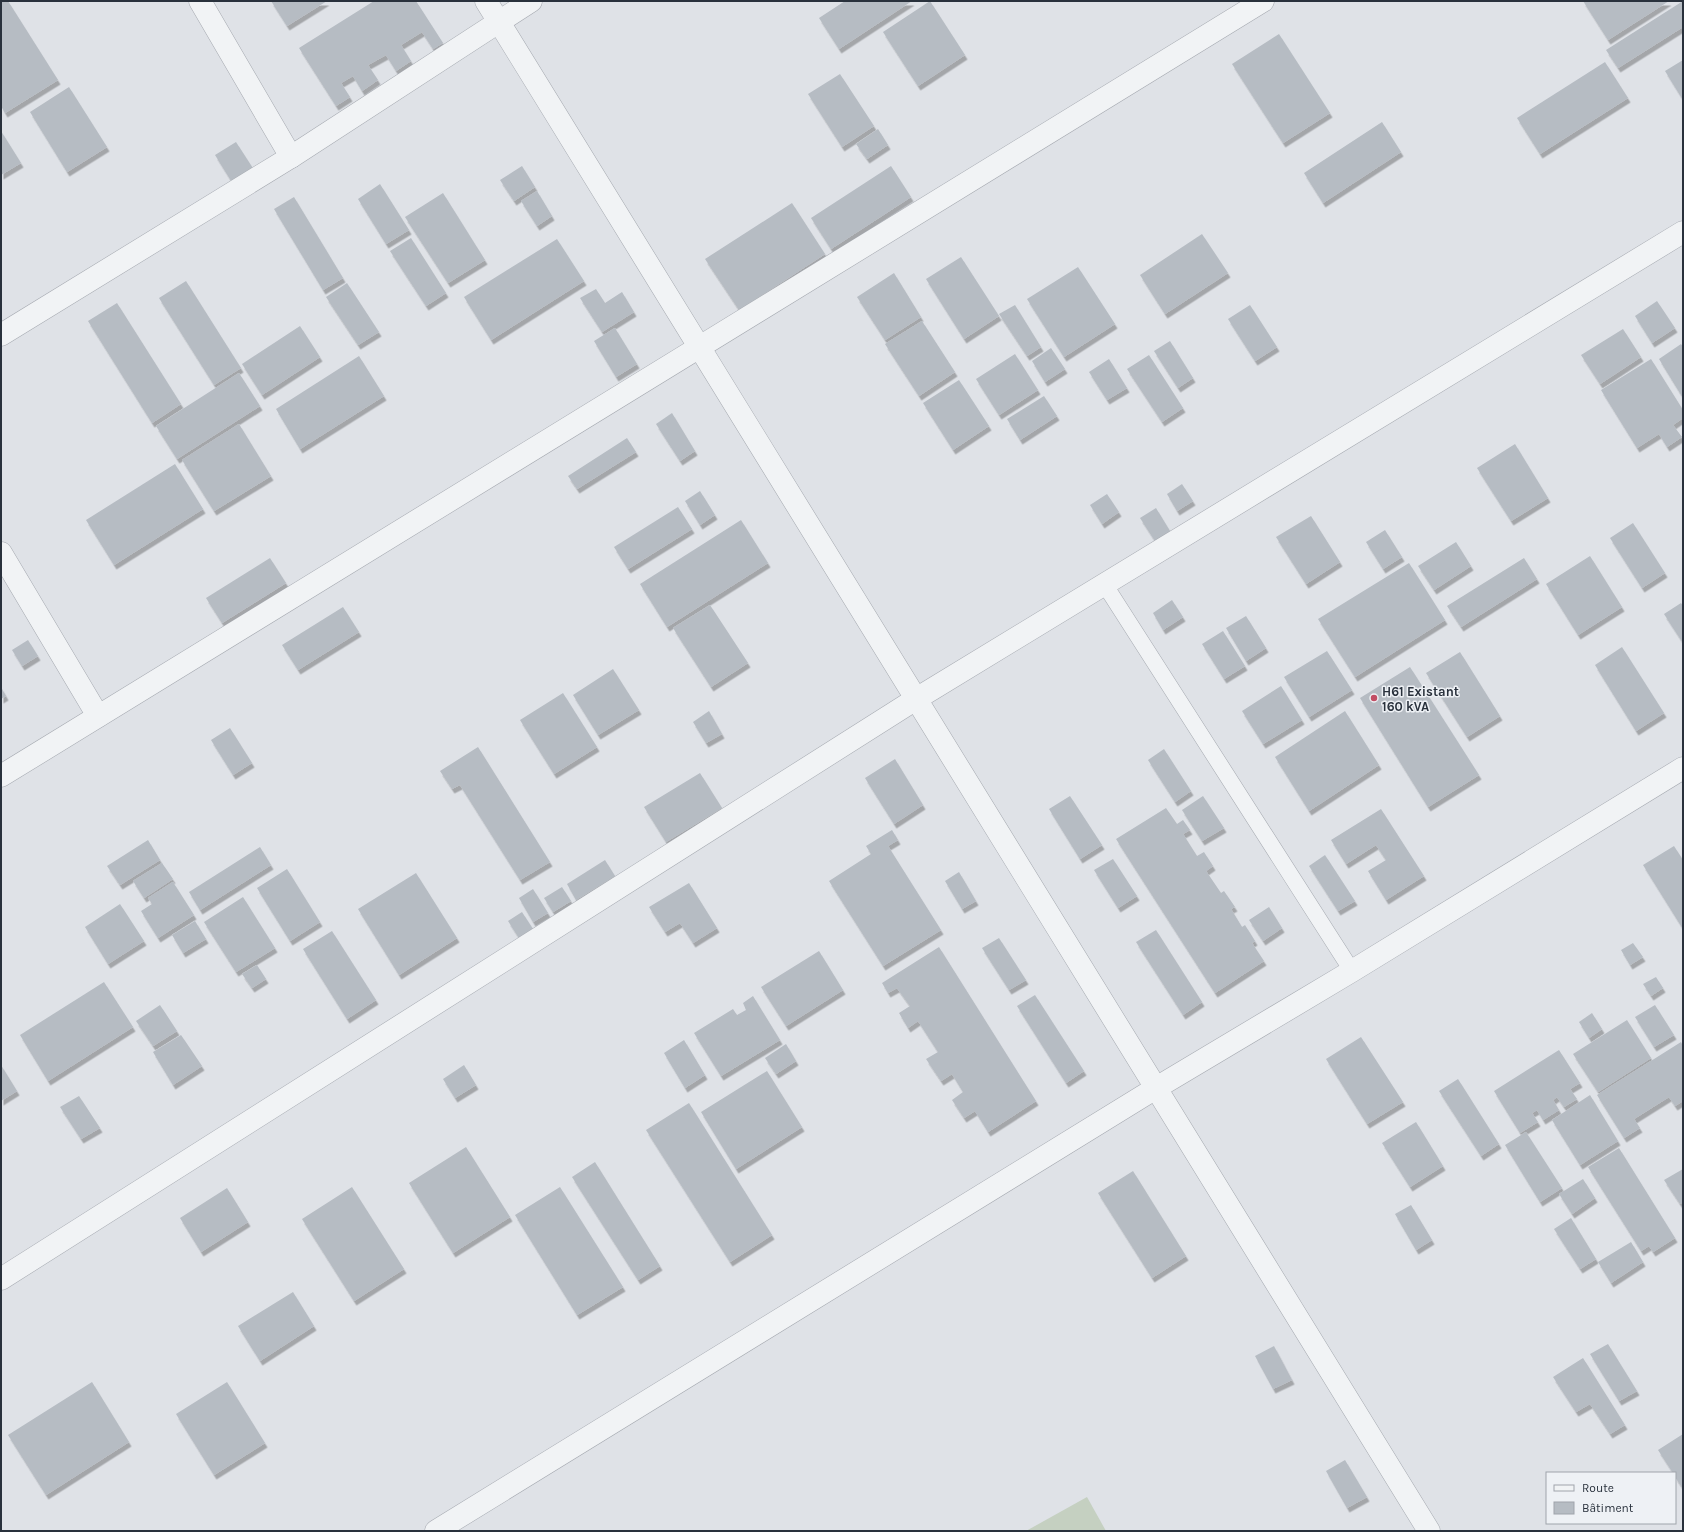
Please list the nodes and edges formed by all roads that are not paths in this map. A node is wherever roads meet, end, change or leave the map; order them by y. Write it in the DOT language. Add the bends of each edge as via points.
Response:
graph roads {
  1 [pos="200,1"];
  2 [pos="486,1"];
  3 [pos="530,1"];
  4 [pos="1263,1"];
  5 [pos="498,21"];
  6 [pos="290,157"];
  7 [pos="1683,232"];
  8 [pos="1,335"];
  9 [pos="699,347"];
  10 [pos="1,553"];
  11 [pos="1105,585"];
  12 [pos="916,699"];
  13 [pos="98,716"];
  14 [pos="1683,768"];
  15 [pos="1,776"];
  16 [pos="1352,971"];
  17 [pos="1156,1088"];
  18 [pos="1,1278"];
  19 [pos="436,1531"];
  20 [pos="1429,1531"];
  1 -- 6 [label="street"];
  2 -- 5 [label="street"];
  3 -- 5 [label="street"];
  4 -- 9 [label="street"];
  5 -- 6 [label="street"];
  5 -- 9 [label="street"];
  6 -- 8 [label="street"];
  7 -- 11 [label="street"];
  9 -- 12 [label="street"];
  9 -- 13 [label="street"];
  10 -- 13 [label="street"];
  11 -- 12 [label="street"];
  11 -- 16 [label="lane"];
  12 -- 17 [label="street"];
  12 -- 18 [label="street"];
  13 -- 15 [label="street"];
  14 -- 16 [label="street"];
  16 -- 17 [label="street"];
  17 -- 19 [label="street"];
  17 -- 20 [label="street"];
}
